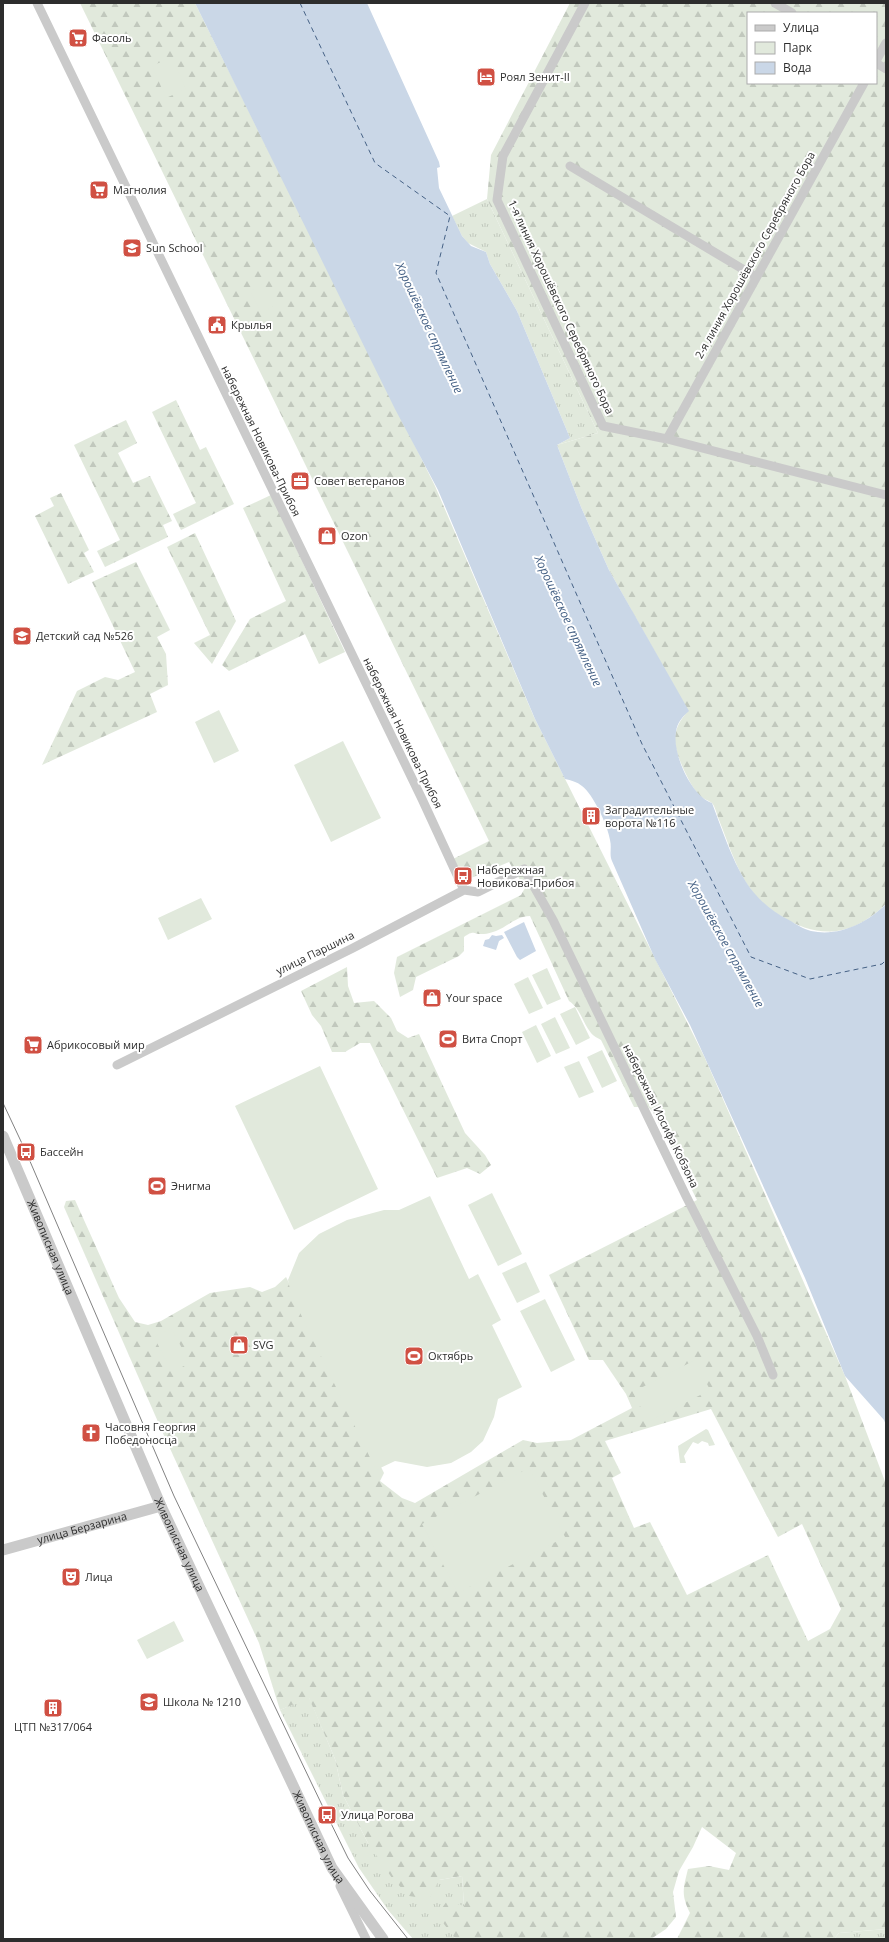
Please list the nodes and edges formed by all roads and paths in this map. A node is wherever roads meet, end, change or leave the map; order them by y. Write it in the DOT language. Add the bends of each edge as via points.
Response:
graph roads {
  1 [pos="37,3"];
  2 [pos="585,3"];
  3 [pos="775,3"];
  4 [pos="790,12"];
  5 [pos="886,44"];
  6 [pos="877,60"];
  7 [pos="877,63"];
  8 [pos="886,68"];
  9 [pos="863,84"];
  10 [pos="570,166"];
  11 [pos="756,277"];
  12 [pos="667,439"];
  13 [pos="886,496"];
  14 [pos="524,869"];
  15 [pos="464,890"];
  16 [pos="117,1065"];
  17 [pos="3,1136"];
  18 [pos="773,1375"];
  19 [pos="161,1506"];
  20 [pos="3,1550"];
  21 [pos="332,1868"];
  22 [pos="366,1939"];
  23 [pos="383,1939"];
  1 -- 15 [label="street, набережная Новикова-Прибоя"];
  2 -- 12 [label="street, 1-я линия Хорошёвского Серебряного Бора" via="503,156 498,200 603,426"];
  3 -- 4 [label="street"];
  5 -- 6 [label="street"];
  7 -- 8 [label="street"];
  9 -- 11 [label="street, 2-я линия Хорошёвского Серебряного Бора"];
  10 -- 11 [label="street"];
  11 -- 12 [label="street, 2-я линия Хорошёвского Серебряного Бора"];
  12 -- 13 [label="street"];
  14 -- 15 [label="street, улица Паршина" via="478,892"];
  14 -- 18 [label="street, набережная Иосифа Кобзона" via="553,920 686,1196 757,1336"];
  15 -- 16 [label="street, улица Паршина"];
  17 -- 19 [label="street, Живописная улица"];
  19 -- 20 [label="street, улица Берзарина"];
  19 -- 21 [label="street, Живописная улица"];
  21 -- 22 [label="street"];
  21 -- 23 [label="street, Живописная улица"];
}
